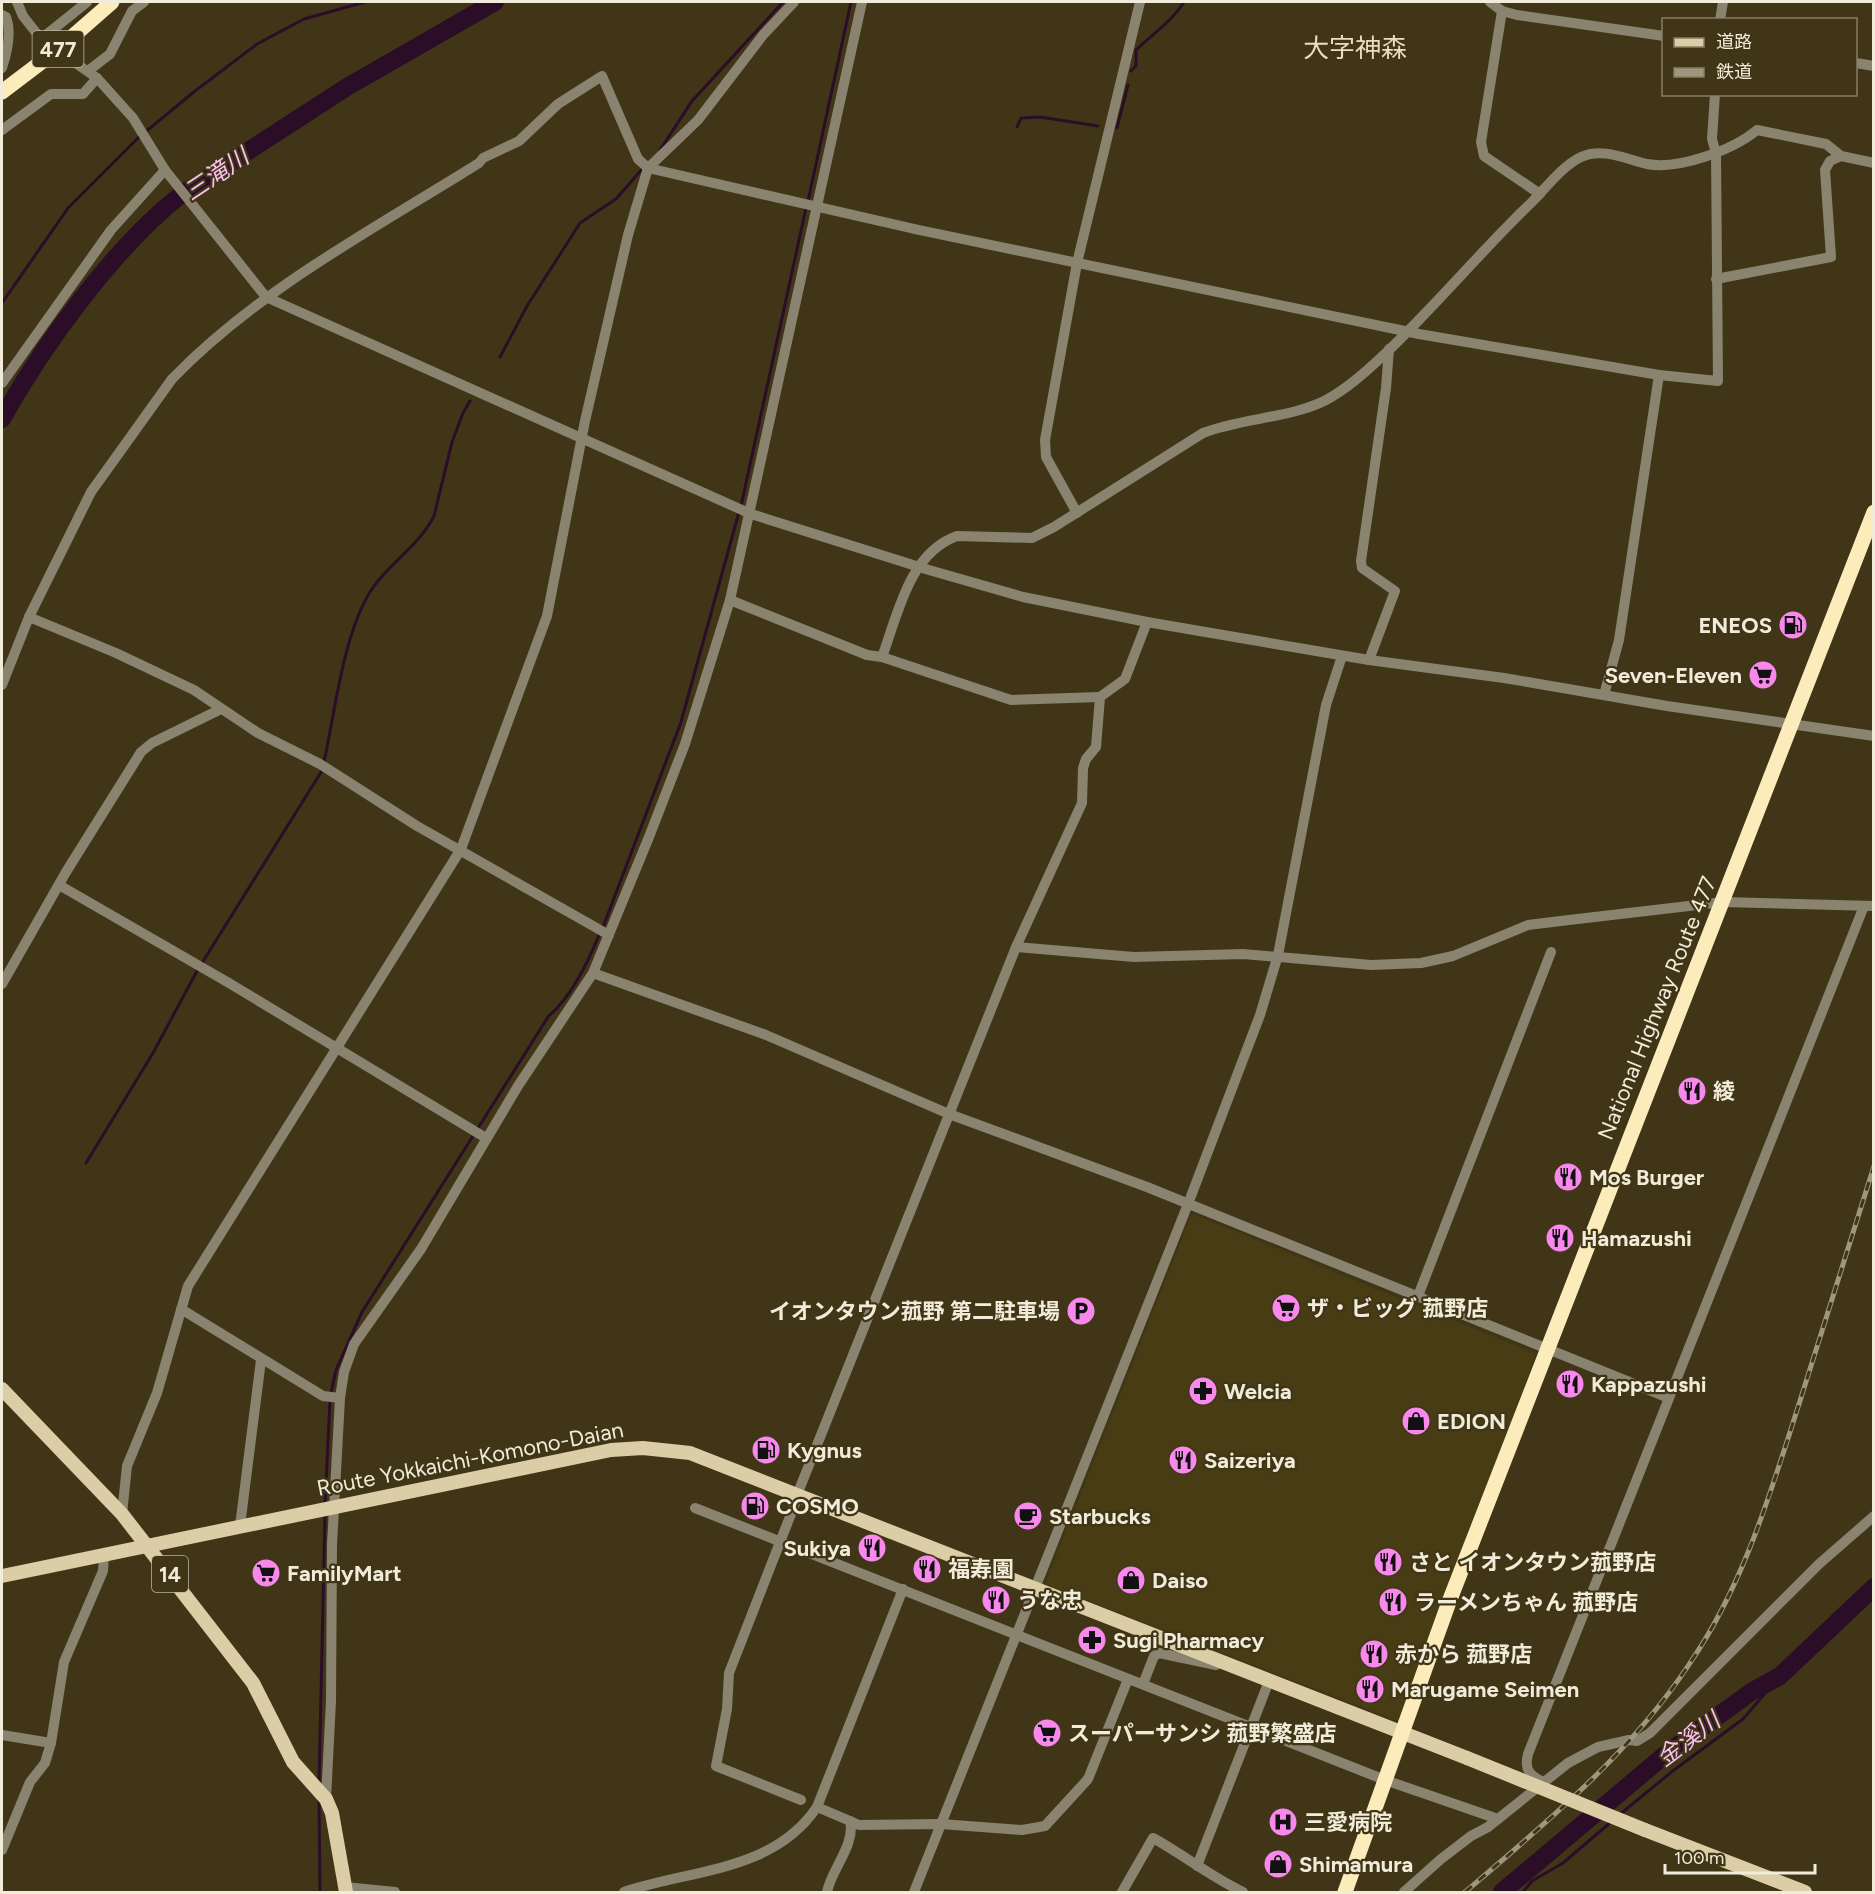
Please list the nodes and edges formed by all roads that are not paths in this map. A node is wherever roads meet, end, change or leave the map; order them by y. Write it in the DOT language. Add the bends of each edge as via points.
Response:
graph roads {
  1 [pos="17,2"];
  2 [pos="87,2"];
  3 [pos="112,2"];
  4 [pos="144,2"];
  5 [pos="794,2"];
  6 [pos="862,2"];
  7 [pos="1140,2"];
  8 [pos="1490,2"];
  9 [pos="1723,2"];
  10 [pos="1502,10"];
  11 [pos="2,15"];
  12 [pos="1720,18"];
  13 [pos="1662,36"];
  14 [pos="41,39"];
  15 [pos="56,51"];
  16 [pos="1857,63"];
  17 [pos="1874,66"];
  18 [pos="2,68"];
  19 [pos="93,74"];
  20 [pos="2,92"];
  21 [pos="1715,96"];
  22 [pos="2,130"];
  23 [pos="1716,153"];
  24 [pos="1841,156"];
  25 [pos="1874,163"];
  26 [pos="645,166"];
  27 [pos="167,171"];
  28 [pos="1540,194"];
  29 [pos="816,206"];
  30 [pos="1077,263"];
  31 [pos="1716,279"];
  32 [pos="266,297"];
  33 [pos="1408,332"];
  34 [pos="1389,349"];
  35 [pos="1659,375"];
  36 [pos="2,383"];
  37 [pos="581,439"];
  38 [pos="1874,512"];
  39 [pos="748,513"];
  40 [pos="1077,513"];
  41 [pos="917,567"];
  42 [pos="730,600"];
  43 [pos="29,617"];
  44 [pos="1147,622"];
  45 [pos="1342,656"];
  46 [pos="882,657"];
  47 [pos="1369,660"];
  48 [pos="2,685"];
  49 [pos="1604,694"];
  50 [pos="1100,697"];
  51 [pos="221,709"];
  52 [pos="1791,723"];
  53 [pos="1874,736"];
  54 [pos="461,849"];
  55 [pos="59,885"];
  56 [pos="1724,902"];
  57 [pos="1869,906"];
  58 [pos="608,934"];
  59 [pos="1016,947"];
  60 [pos="1551,952"];
  61 [pos="1278,956"];
  62 [pos="593,973"];
  63 [pos="2,984"];
  64 [pos="338,1048"];
  65 [pos="949,1114"];
  66 [pos="484,1137"];
  67 [pos="1188,1204"];
  68 [pos="1418,1296"];
  69 [pos="181,1309"];
  70 [pos="1546,1350"];
  71 [pos="261,1360"];
  72 [pos="2,1389"];
  73 [pos="339,1398"];
  74 [pos="1669,1398"];
  75 [pos="798,1496"];
  76 [pos="328,1508"];
  77 [pos="695,1508"];
  78 [pos="123,1515"];
  79 [pos="1874,1516"];
  80 [pos="240,1526"];
  81 [pos="781,1540"];
  82 [pos="149,1545"];
  83 [pos="104,1555"];
  84 [pos="2,1576"];
  85 [pos="903,1589"];
  86 [pos="1035,1589"];
  87 [pos="1017,1635"];
  88 [pos="1242,1671"];
  89 [pos="1128,1679"];
  90 [pos="1269,1681"];
  91 [pos="1143,1684"];
  92 [pos="1251,1726"];
  93 [pos="1402,1731"];
  94 [pos="2,1735"];
  95 [pos="51,1743"];
  96 [pos="1385,1780"];
  97 [pos="1543,1782"];
  98 [pos="324,1796"];
  99 [pos="801,1800"];
  100 [pos="817,1807"];
  101 [pos="1498,1819"];
  102 [pos="850,1821"];
  103 [pos="941,1824"];
  104 [pos="2,1846"];
  105 [pos="1197,1866"];
  106 [pos="345,1890"];
  107 [pos="395,1893"];
  108 [pos="624,1893"];
  109 [pos="827,1893"];
  110 [pos="914,1893"];
  111 [pos="1122,1893"];
  112 [pos="1244,1893"];
  113 [pos="1345,1893"];
  114 [pos="1404,1893"];
  115 [pos="1805,1893"];
  1 -- 14 [label="street"];
  2 -- 14 [label="street"];
  3 -- 15 [label="highway, 477"];
  4 -- 19 [label="street" via="132,11 110,54"];
  5 -- 26 [label="street" via="763,35 698,120"];
  6 -- 29 [label="street"];
  7 -- 30 [label="street"];
  8 -- 10 [label="street"];
  9 -- 12 [label="street"];
  10 -- 13 [label="street"];
  10 -- 28 [label="street" via="1482,149 1484,156"];
  11 -- 18 [label="street" via="9,26"];
  14 -- 15 [label="street"];
  15 -- 19 [label="street"];
  15 -- 20 [label="highway, 477"];
  16 -- 17 [label="street"];
  19 -- 22 [label="street" via="83,94 51,94"];
  19 -- 27 [label="street" via="138,124"];
  21 -- 23 [label="street" via="1712,139"];
  23 -- 24 [label="street" via="1744,141 1757,130 1826,144"];
  23 -- 28 [label="street" via="1671,164 1648,164 1590,153 1577,159"];
  23 -- 31 [label="street"];
  24 -- 25 [label="street"];
  24 -- 31 [label="street" via="1830,161 1825,170 1831,257"];
  26 -- 29 [label="street"];
  26 -- 32 [label="street" via="602,76 558,104 519,141 483,158"];
  26 -- 37 [label="street"];
  27 -- 32 [label="street"];
  27 -- 36 [label="street" via="111,230"];
  28 -- 33 [label="street"];
  29 -- 30 [label="street"];
  29 -- 39 [label="street"];
  30 -- 33 [label="street"];
  30 -- 40 [label="street" via="1045,440 1046,457"];
  31 -- 35 [label="street" via="1718,381"];
  32 -- 37 [label="street"];
  32 -- 43 [label="street" via="172,379 91,492"];
  33 -- 34 [label="street"];
  33 -- 35 [label="street"];
  34 -- 40 [label="street" via="1335,396 1315,407 1230,423 1203,433"];
  34 -- 47 [label="street" via="1362,568 1395,591"];
  35 -- 49 [label="street" via="1619,640"];
  37 -- 39 [label="street"];
  37 -- 54 [label="street" via="547,616"];
  38 -- 52 [label="highway, National Highway Route 477"];
  39 -- 41 [label="street"];
  39 -- 42 [label="street"];
  40 -- 41 [label="street" via="1032,538 948,539"];
  41 -- 44 [label="street" via="1023,597"];
  41 -- 46 [label="street"];
  42 -- 46 [label="street" via="867,655"];
  42 -- 58 [label="street" via="685,744"];
  43 -- 48 [label="street"];
  43 -- 51 [label="street" via="116,652 194,690"];
  44 -- 45 [label="street"];
  44 -- 50 [label="street" via="1125,679"];
  45 -- 47 [label="street"];
  45 -- 61 [label="street" via="1326,705"];
  46 -- 50 [label="street" via="1011,700"];
  47 -- 49 [label="street"];
  49 -- 52 [label="street"];
  50 -- 59 [label="street" via="1096,747 1083,768 1082,803"];
  51 -- 54 [label="street"];
  51 -- 55 [label="street" via="141,752"];
  52 -- 53 [label="street"];
  52 -- 56 [label="highway, National Highway Route 477"];
  54 -- 58 [label="street"];
  54 -- 64 [label="street"];
  55 -- 63 [label="street"];
  55 -- 64 [label="street"];
  56 -- 57 [label="street"];
  56 -- 61 [label="street" via="1528,926 1453,956 1421,963 1371,965"];
  56 -- 70 [label="highway, National Highway Route 477"];
  57 -- 74 [label="street"];
  58 -- 62 [label="street"];
  59 -- 61 [label="street" via="1134,957"];
  59 -- 65 [label="street"];
  60 -- 68 [label="street"];
  61 -- 67 [label="street" via="1260,1015"];
  62 -- 65 [label="street" via="766,1035"];
  62 -- 66 [label="street"];
  64 -- 66 [label="street"];
  64 -- 69 [label="street" via="198,1269"];
  65 -- 67 [label="street"];
  65 -- 75 [label="street"];
  66 -- 73 [label="street" via="421,1248 354,1344"];
  67 -- 68 [label="street"];
  67 -- 86 [label="street"];
  68 -- 70 [label="street"];
  69 -- 71 [label="street"];
  69 -- 78 [label="street" via="158,1393 128,1466"];
  70 -- 74 [label="street"];
  70 -- 93 [label="highway, National Highway Route 477"];
  71 -- 73 [label="street" via="323,1396"];
  71 -- 80 [label="street"];
  72 -- 78 [label="main road, 14"];
  73 -- 76 [label="street"];
  74 -- 97 [label="street" via="1528,1754 1527,1769"];
  75 -- 76 [label="main road, Route Yokkaichi-Komono-Daian" via="690,1454 643,1448 611,1450"];
  75 -- 81 [label="street"];
  75 -- 86 [label="main road, Route Yokkaichi-Komono-Daian"];
  76 -- 80 [label="main road, Route Yokkaichi-Komono-Daian"];
  76 -- 98 [label="street"];
  77 -- 81 [label="street"];
  78 -- 82 [label="main road, 14"];
  79 -- 97 [label="street" via="1819,1564 1650,1732 1637,1741 1598,1747"];
  80 -- 82 [label="main road, Route Yokkaichi-Komono-Daian"];
  81 -- 85 [label="street"];
  81 -- 99 [label="street" via="726,1681 727,1709 716,1766"];
  82 -- 83 [label="main road, Route Yokkaichi-Komono-Daian"];
  82 -- 98 [label="main road, 14" via="254,1683 293,1762"];
  83 -- 84 [label="main road, Route Yokkaichi-Komono-Daian"];
  83 -- 95 [label="street" via="103,1571 64,1662"];
  85 -- 87 [label="street"];
  85 -- 100 [label="street"];
  86 -- 87 [label="street"];
  86 -- 88 [label="main road, Route Yokkaichi-Komono-Daian"];
  87 -- 89 [label="street"];
  87 -- 103 [label="street"];
  88 -- 90 [label="main road, Route Yokkaichi-Komono-Daian"];
  88 -- 91 [label="street" via="1159,1653 1154,1656"];
  89 -- 91 [label="street"];
  89 -- 103 [label="street" via="1088,1779 1050,1822 1029,1830"];
  90 -- 92 [label="street"];
  90 -- 93 [label="main road, Route Yokkaichi-Komono-Daian"];
  91 -- 92 [label="street"];
  92 -- 96 [label="street"];
  92 -- 105 [label="street"];
  93 -- 96 [label="highway, National Highway Route 477"];
  93 -- 115 [label="main road, Route Yokkaichi-Komono-Daian, bridge"];
  94 -- 95 [label="street"];
  95 -- 104 [label="street" via="45,1763 30,1782"];
  96 -- 101 [label="street"];
  96 -- 113 [label="highway, National Highway Route 477"];
  97 -- 101 [label="street"];
  98 -- 106 [label="main road" via="332,1813"];
  100 -- 102 [label="street"];
  100 -- 108 [label="street" via="800,1830 752,1860"];
  101 -- 114 [label="street" via="1441,1859"];
  102 -- 103 [label="street" via="859,1825"];
  102 -- 109 [label="street" via="849,1838"];
  103 -- 110 [label="street"];
  105 -- 111 [label="street" via="1153,1838"];
  105 -- 112 [label="street"];
  106 -- 107 [label="street"];
}
